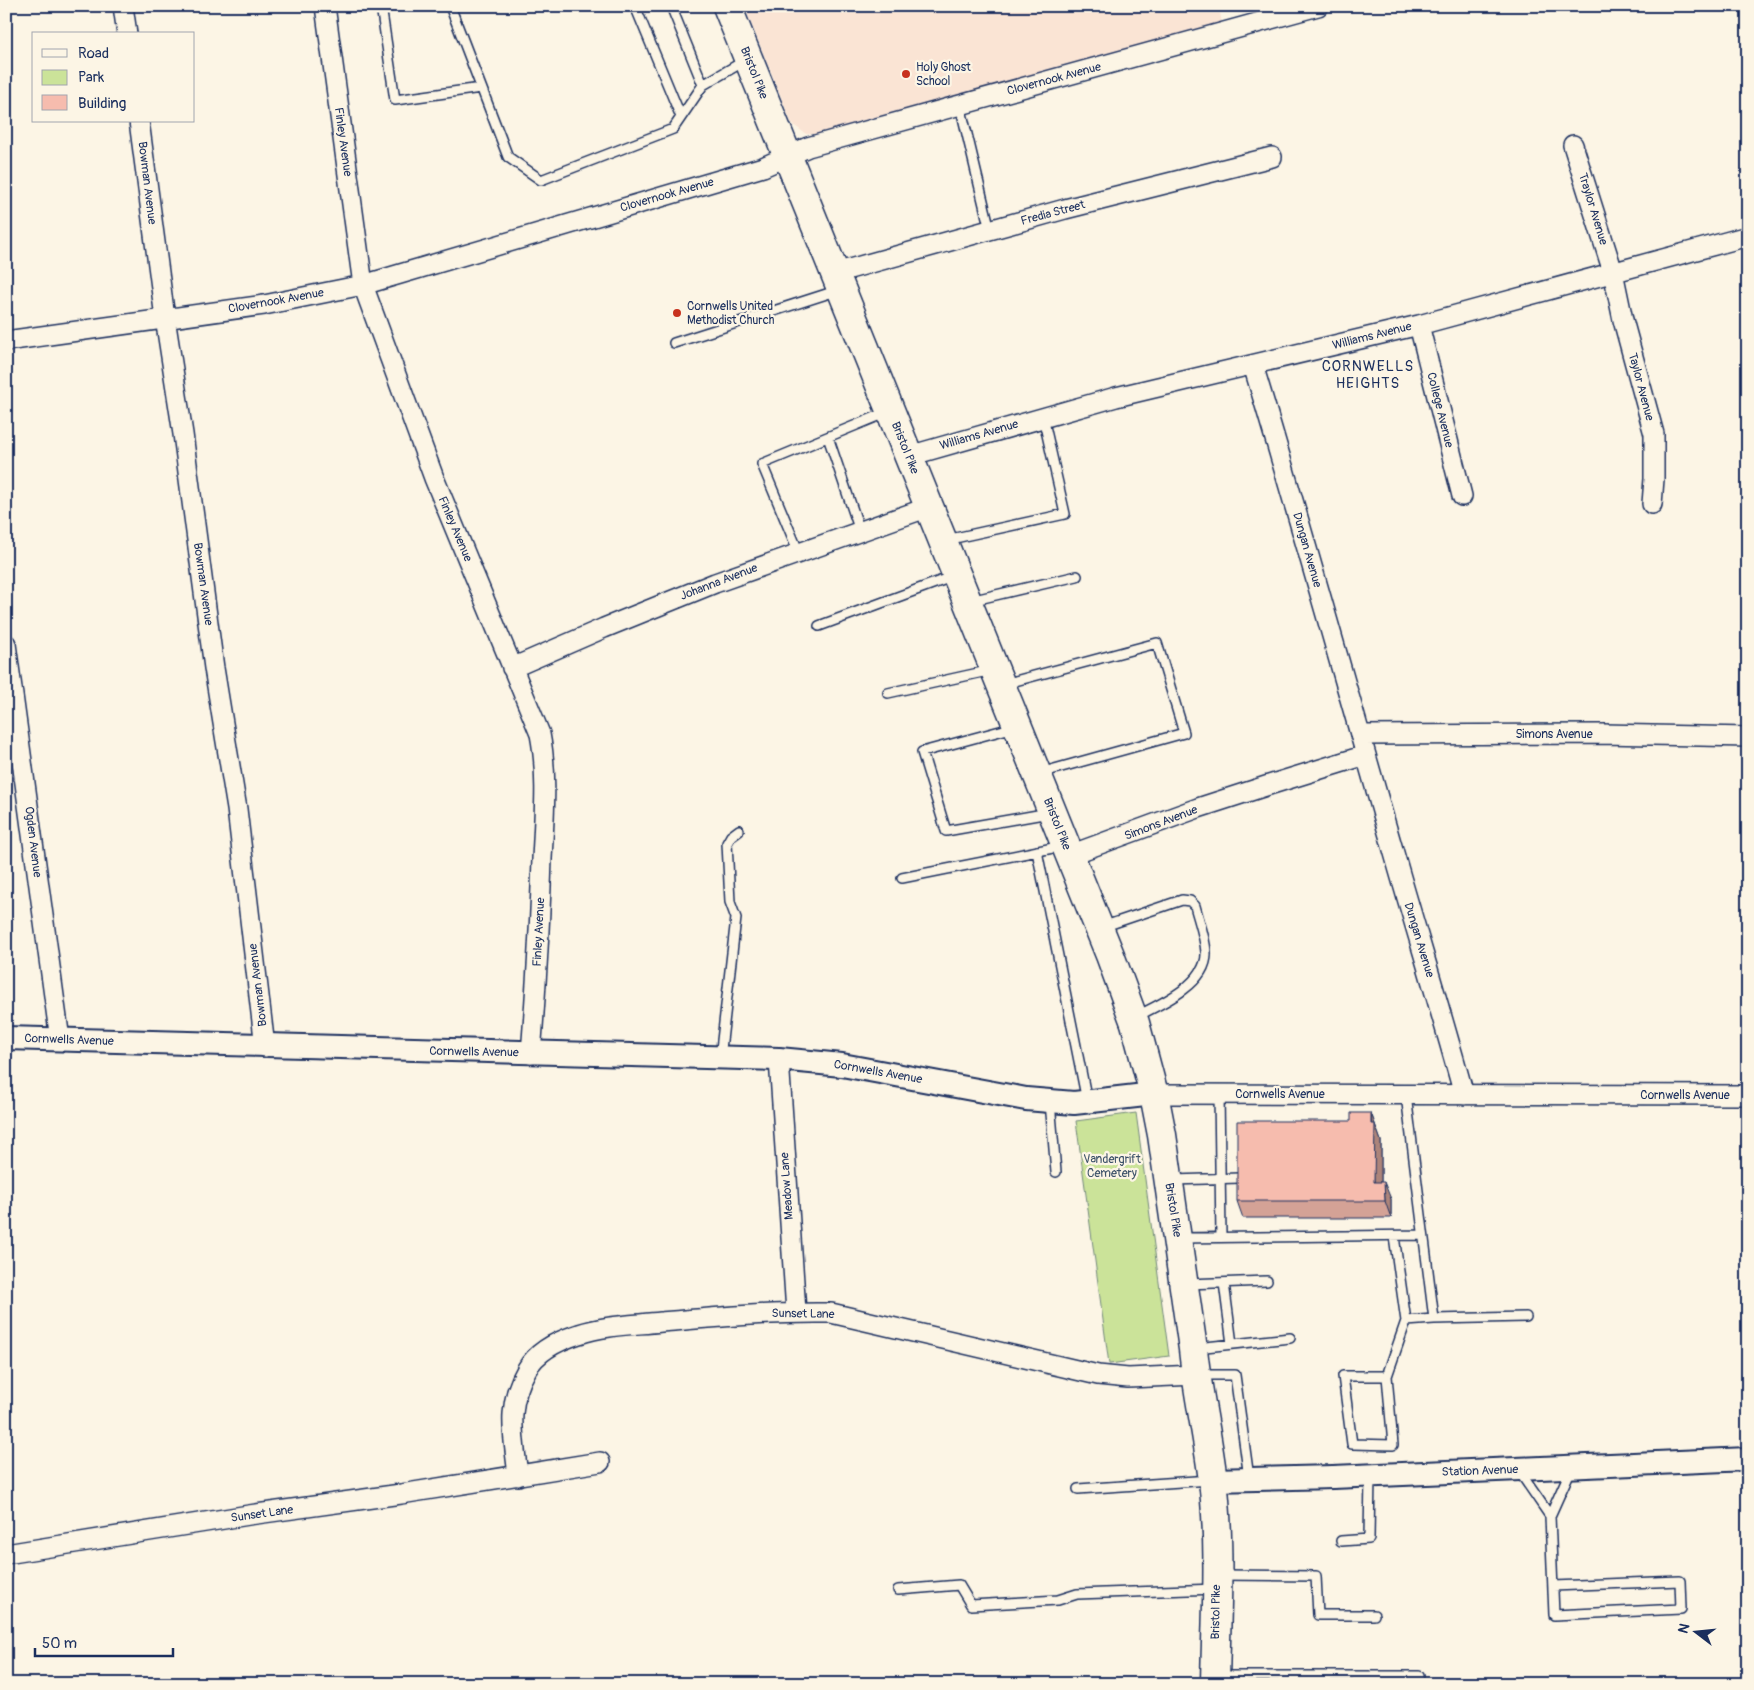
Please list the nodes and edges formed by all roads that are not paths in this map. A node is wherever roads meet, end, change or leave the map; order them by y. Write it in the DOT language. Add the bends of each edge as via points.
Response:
graph roads {
  1 [pos="123,6"];
  2 [pos="326,6"];
  3 [pos="381,6"];
  4 [pos="450,6"];
  5 [pos="635,6"];
  6 [pos="671,6"];
  7 [pos="727,6"];
  8 [pos="1318,6"];
  9 [pos="127,32"];
  10 [pos="748,59"];
  11 [pos="703,85"];
  12 [pos="481,88"];
  13 [pos="960,105"];
  14 [pos="681,117"];
  15 [pos="139,122"];
  16 [pos="1573,145"];
  17 [pos="788,157"];
  18 [pos="1272,157"];
  19 [pos="990,230"];
  20 [pos="1748,236"];
  21 [pos="1612,272"];
  22 [pos="838,281"];
  23 [pos="363,285"];
  24 [pos="165,318"];
  25 [pos="1419,325"];
  26 [pos="6,341"];
  27 [pos="674,343"];
  28 [pos="1253,365"];
  29 [pos="890,411"];
  30 [pos="1043,417"];
  31 [pos="828,437"];
  32 [pos="908,456"];
  33 [pos="1462,496"];
  34 [pos="1652,504"];
  35 [pos="929,507"];
  36 [pos="860,532"];
  37 [pos="943,541"];
  38 [pos="798,553"];
  39 [pos="957,575"];
  40 [pos="1077,576"];
  41 [pos="968,602"];
  42 [pos="819,626"];
  43 [pos="6,644"];
  44 [pos="512,668"];
  45 [pos="998,677"];
  46 [pos="888,693"];
  47 [pos="1018,727"];
  48 [pos="1360,735"];
  49 [pos="1748,737"];
  50 [pos="1366,755"];
  51 [pos="1037,774"];
  52 [pos="1052,812"];
  53 [pos="738,830"];
  54 [pos="1068,850"];
  55 [pos="1038,851"];
  56 [pos="902,878"];
  57 [pos="1100,928"];
  58 [pos="1133,1018"];
  59 [pos="6,1038"];
  60 [pos="60,1040"];
  61 [pos="265,1046"];
  62 [pos="531,1054"];
  63 [pos="720,1058"];
  64 [pos="779,1059"];
  65 [pos="1154,1094"];
  66 [pos="1219,1094"];
  67 [pos="1406,1095"];
  68 [pos="1464,1095"];
  69 [pos="1748,1095"];
  70 [pos="1050,1102"];
  71 [pos="1087,1102"];
  72 [pos="1056,1172"];
  73 [pos="1220,1178"];
  74 [pos="1240,1178"];
  75 [pos="1168,1180"];
  76 [pos="1423,1235"];
  77 [pos="1394,1236"];
  78 [pos="1221,1237"];
  79 [pos="1177,1238"];
  80 [pos="1267,1281"];
  81 [pos="1224,1283"];
  82 [pos="1184,1284"];
  83 [pos="796,1312"];
  84 [pos="1526,1317"];
  85 [pos="1434,1319"];
  86 [pos="1406,1320"];
  87 [pos="1290,1338"];
  88 [pos="1232,1344"];
  89 [pos="1194,1349"];
  90 [pos="1196,1375"];
  91 [pos="1387,1376"];
  92 [pos="1748,1459"];
  93 [pos="600,1462"];
  94 [pos="1572,1467"];
  95 [pos="1518,1469"];
  96 [pos="1370,1475"];
  97 [pos="518,1476"];
  98 [pos="1249,1479"];
  99 [pos="1213,1480"];
  100 [pos="1078,1488"];
  101 [pos="1550,1516"];
  102 [pos="1341,1541"];
  103 [pos="6,1554"];
  104 [pos="1216,1582"];
  105 [pos="1553,1586"];
  106 [pos="898,1590"];
  107 [pos="1374,1614"];
  108 [pos="1419,1676"];
  109 [pos="1215,1680"];
  1 -- 9 [label="street"];
  2 -- 23 [label="street, Finley Avenue"];
  3 -- 12 [label="lane" via="395,100"];
  4 -- 12 [label="lane"];
  5 -- 14 [label="lane"];
  6 -- 11 [label="lane"];
  7 -- 10 [label="main road, Bristol Pike"];
  8 -- 13 [label="street, Clovernook Avenue"];
  10 -- 11 [label="lane"];
  10 -- 17 [label="main road, Bristol Pike"];
  11 -- 14 [label="lane"];
  12 -- 14 [label="lane" via="508,157 541,180 673,129"];
  13 -- 17 [label="street, Clovernook Avenue" via="808,147"];
  13 -- 19 [label="lane"];
  15 -- 24 [label="street, Bowman Avenue"];
  16 -- 21 [label="street, Traylor Avenue"];
  17 -- 22 [label="main road, Bristol Pike"];
  17 -- 23 [label="street, Clovernook Avenue" via="769,166"];
  18 -- 19 [label="street, Fredia Street"];
  19 -- 22 [label="street, Fredia Street"];
  20 -- 21 [label="street, Williams Avenue"];
  21 -- 25 [label="street, Williams Avenue"];
  21 -- 34 [label="street, Taylor Avenue" via="1654,434"];
  22 -- 27 [label="lane"];
  22 -- 29 [label="main road, Bristol Pike"];
  23 -- 24 [label="street, Clovernook Avenue" via="264,305"];
  23 -- 44 [label="street, Finley Avenue" via="434,478"];
  24 -- 26 [label="street, Clovernook Avenue"];
  24 -- 61 [label="street, Bowman Avenue" via="237,810"];
  25 -- 28 [label="street, Williams Avenue"];
  25 -- 33 [label="street, College Avenue"];
  28 -- 30 [label="street, Williams Avenue"];
  28 -- 48 [label="street, Dungan Avenue"];
  29 -- 31 [label="lane"];
  29 -- 32 [label="main road, Bristol Pike"];
  30 -- 32 [label="street, Williams Avenue"];
  30 -- 37 [label="lane" via="1065,514"];
  31 -- 36 [label="lane"];
  31 -- 38 [label="lane" via="762,464"];
  32 -- 35 [label="main road, Bristol Pike"];
  35 -- 36 [label="street, Johanna Avenue"];
  35 -- 37 [label="main road, Bristol Pike"];
  36 -- 38 [label="street, Johanna Avenue"];
  37 -- 39 [label="main road, Bristol Pike"];
  38 -- 44 [label="street, Johanna Avenue" via="715,583"];
  39 -- 41 [label="main road, Bristol Pike"];
  39 -- 42 [label="lane"];
  40 -- 41 [label="lane"];
  41 -- 45 [label="main road, Bristol Pike"];
  43 -- 60 [label="street, Ogden Avenue"];
  44 -- 62 [label="street, Finley Avenue" via="540,734 544,756 545,795"];
  45 -- 46 [label="lane"];
  45 -- 47 [label="main road, Bristol Pike"];
  45 -- 51 [label="lane" via="1157,643 1184,733"];
  47 -- 51 [label="main road, Bristol Pike"];
  47 -- 52 [label="lane" via="922,752 946,830"];
  48 -- 49 [label="street, Simons Avenue"];
  48 -- 50 [label="street, Dungan Avenue"];
  50 -- 54 [label="street, Simons Avenue"];
  50 -- 68 [label="street, Dungan Avenue"];
  51 -- 52 [label="main road, Bristol Pike"];
  52 -- 54 [label="main road, Bristol Pike"];
  53 -- 63 [label="lane" via="727,843 730,902 736,918"];
  54 -- 55 [label="lane"];
  54 -- 57 [label="main road, Bristol Pike"];
  55 -- 56 [label="lane"];
  55 -- 71 [label="lane"];
  57 -- 58 [label="main road, Bristol Pike"];
  57 -- 58 [label="lane" via="1182,900 1195,906 1206,952 1196,980 1165,1002"];
  58 -- 65 [label="main road, Bristol Pike"];
  59 -- 60 [label="street, Cornwells Avenue"];
  60 -- 61 [label="street, Cornwells Avenue"];
  61 -- 62 [label="street, Cornwells Avenue"];
  62 -- 63 [label="street, Cornwells Avenue"];
  63 -- 64 [label="street, Cornwells Avenue"];
  64 -- 70 [label="street, Cornwells Avenue" via="842,1065"];
  64 -- 83 [label="street, Meadow Lane"];
  65 -- 66 [label="street, Cornwells Avenue"];
  65 -- 71 [label="street, Cornwells Avenue"];
  65 -- 75 [label="main road, Bristol Pike"];
  66 -- 67 [label="street, Cornwells Avenue"];
  66 -- 73 [label="lane"];
  67 -- 68 [label="street, Cornwells Avenue"];
  67 -- 76 [label="lane"];
  68 -- 69 [label="street, Cornwells Avenue"];
  70 -- 71 [label="street, Cornwells Avenue"];
  70 -- 72 [label="lane"];
  73 -- 74 [label="lane"];
  73 -- 75 [label="lane"];
  73 -- 78 [label="lane"];
  75 -- 79 [label="main road, Bristol Pike"];
  76 -- 77 [label="lane"];
  76 -- 85 [label="lane"];
  77 -- 78 [label="lane"];
  77 -- 86 [label="lane"];
  78 -- 79 [label="lane"];
  79 -- 82 [label="main road, Bristol Pike"];
  80 -- 81 [label="lane"];
  81 -- 82 [label="lane"];
  81 -- 88 [label="lane"];
  82 -- 89 [label="main road, Bristol Pike"];
  83 -- 90 [label="street, Sunset Lane" via="831,1313 1112,1377"];
  83 -- 97 [label="street, Sunset Lane" via="607,1327 580,1333 558,1343 531,1364 518,1390 512,1415"];
  84 -- 85 [label="lane"];
  85 -- 86 [label="lane"];
  86 -- 91 [label="lane"];
  87 -- 88 [label="lane"];
  88 -- 89 [label="lane"];
  89 -- 90 [label="main road, Bristol Pike"];
  90 -- 98 [label="lane" via="1235,1375"];
  90 -- 99 [label="main road, Bristol Pike"];
  91 -- 91 [label="lane" via="1343,1376 1352,1444 1393,1445"];
  92 -- 94 [label="street, Station Avenue"];
  93 -- 97 [label="street, Sunset Lane"];
  94 -- 95 [label="street, Station Avenue"];
  94 -- 101 [label="lane"];
  95 -- 96 [label="street, Station Avenue"];
  95 -- 101 [label="lane"];
  96 -- 98 [label="street, Station Avenue"];
  96 -- 102 [label="lane" via="1369,1539"];
  97 -- 103 [label="street, Sunset Lane"];
  98 -- 99 [label="street, Station Avenue"];
  99 -- 100 [label="lane"];
  99 -- 104 [label="main road, Bristol Pike"];
  101 -- 105 [label="lane"];
  104 -- 106 [label="lane" via="1077,1594 1058,1600 972,1605 959,1585"];
  104 -- 107 [label="lane" via="1316,1576 1318,1615"];
  104 -- 109 [label="main road, Bristol Pike"];
  105 -- 105 [label="lane" via="1554,1615 1681,1609 1680,1581"];
  108 -- 109 [label="lane"];
}
